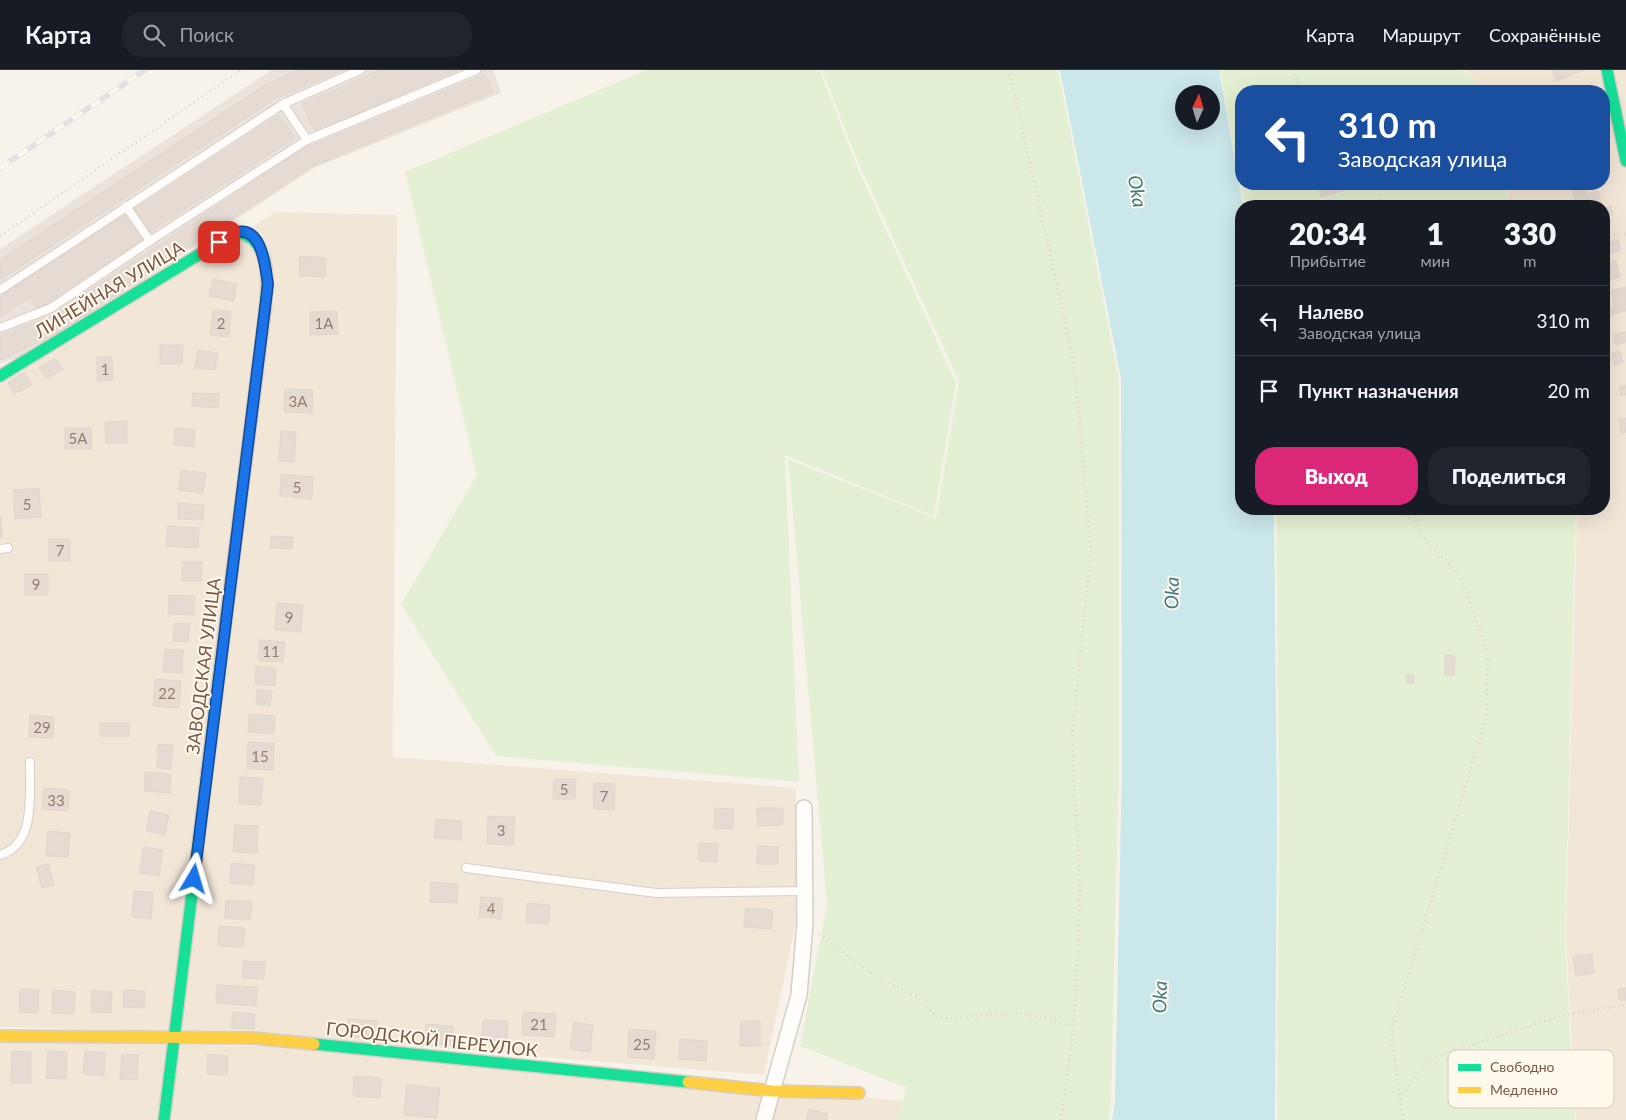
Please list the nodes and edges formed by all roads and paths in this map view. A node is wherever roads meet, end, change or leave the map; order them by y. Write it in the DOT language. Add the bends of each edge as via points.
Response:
graph roads {
  1 [pos="241,70"];
  2 [pos="360,70"];
  3 [pos="476,70"];
  4 [pos="1009,70"];
  5 [pos="1290,70"];
  6 [pos="1607,70"];
  7 [pos="1300,85"];
  8 [pos="283,104"];
  9 [pos="307,140"];
  10 [pos="1626,161"];
  11 [pos="126,206"];
  12 [pos="236,232"];
  13 [pos="1626,234"];
  14 [pos="1610,235"];
  15 [pos="0,236"];
  16 [pos="150,241"];
  17 [pos="0,290"];
  18 [pos="0,328"];
  19 [pos="0,376"];
  20 [pos="1405,515"];
  21 [pos="1415,515"];
  22 [pos="1418,525"];
  23 [pos="30,762"];
  24 [pos="804,808"];
  25 [pos="0,855"];
  26 [pos="466,868"];
  27 [pos="805,891"];
  28 [pos="805,924"];
  29 [pos="1626,1005"];
  30 [pos="1074,1026"];
  31 [pos="0,1036"];
  32 [pos="174,1038"];
  33 [pos="1455,1050"];
  34 [pos="1448,1052"];
  35 [pos="772,1091"];
  36 [pos="859,1093"];
  37 [pos="1400,1098"];
  38 [pos="164,1120"];
  39 [pos="764,1120"];
  40 [pos="1061,1120"];
  41 [pos="1403,1120"];
  1 -- 15 [label="path"];
  2 -- 8 [label="lane"];
  3 -- 9 [label="lane"];
  4 -- 30 [label="path" via="1074,361 1090,548 1072,741 1080,889"];
  5 -- 7 [label="path"];
  6 -- 10 [label="street"];
  8 -- 9 [label="lane"];
  8 -- 11 [label="lane"];
  9 -- 16 [label="lane"];
  11 -- 16 [label="lane"];
  11 -- 17 [label="lane"];
  12 -- 19 [label="street, ЛИНЕЙНАЯ УЛИЦА"];
  12 -- 32 [label="street, ЗАВОДСКАЯ УЛИЦА" via="247,233 256,239 268,284"];
  13 -- 14 [label="path"];
  16 -- 18 [label="lane" via="51,308"];
  20 -- 22 [label="path"];
  21 -- 22 [label="path"];
  22 -- 37 [label="path" via="1421,534 1460,576 1488,654 1486,718 1391,1033"];
  23 -- 25 [label="lane" via="26,831 19,844"];
  24 -- 27 [label="street"];
  26 -- 27 [label="lane" via="656,893"];
  27 -- 28 [label="street"];
  28 -- 30 [label="path" via="874,975 917,997 939,1019 1019,1013"];
  28 -- 35 [label="street" via="799,995"];
  29 -- 33 [label="path" via="1564,1016"];
  30 -- 40 [label="path"];
  31 -- 32 [label="street, ГОРОДСКОЙ ПЕРЕУЛОК"];
  32 -- 35 [label="street, ГОРОДСКОЙ ПЕРЕУЛОК" via="253,1038"];
  32 -- 38 [label="street, ЗАВОДСКАЯ УЛИЦА"];
  34 -- 37 [label="path" via="1429,1058"];
  35 -- 36 [label="street, ГОРОДСКОЙ ПЕРЕУЛОК"];
  35 -- 39 [label="street"];
  37 -- 41 [label="path"];
}
